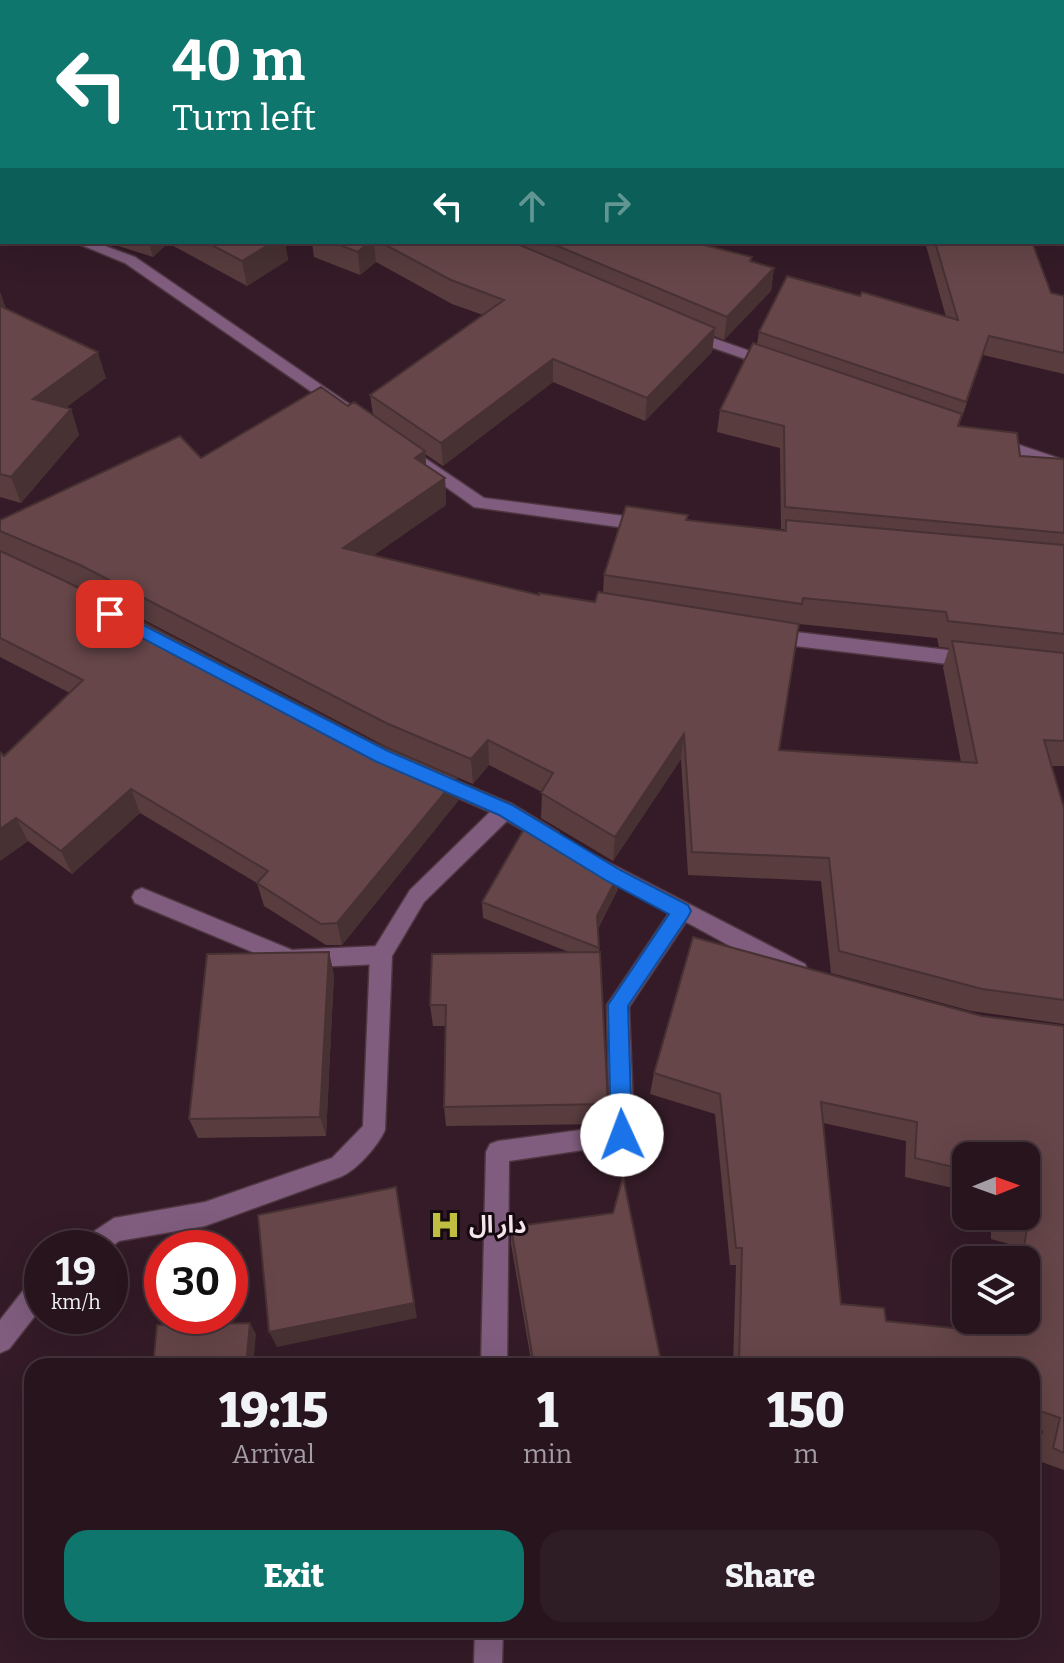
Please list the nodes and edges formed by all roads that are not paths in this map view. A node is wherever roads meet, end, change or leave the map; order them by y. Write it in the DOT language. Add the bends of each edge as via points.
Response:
graph roads {
  1 [pos="86,244"];
  2 [pos="669,326"];
  3 [pos="786,368"];
  4 [pos="358,416"];
  5 [pos="977,435"];
  6 [pos="395,442"];
  7 [pos="1064,466"];
  8 [pos="669,527"];
  9 [pos="752,633"];
  10 [pos="986,662"];
  11 [pos="409,768"];
  12 [pos="505,810"];
  13 [pos="142,897"];
  14 [pos="682,911"];
  15 [pos="381,955"];
  16 [pos="818,982"];
  17 [pos="114,1230"];
  18 [pos="24,1310"];
  19 [pos="0,1340"];
  20 [pos="494,1358"];
  21 [pos="489,1638"];
  22 [pos="488,1663"];
  1 -- 4 [label="street" via="130,260"];
  2 -- 3 [label="street"];
  5 -- 7 [label="street"];
  6 -- 8 [label="street" via="480,503"];
  9 -- 10 [label="street"];
  11 -- 12 [label="street"];
  12 -- 14 [label="street"];
  12 -- 15 [label="street" via="417,896"];
  13 -- 15 [label="street" via="291,959"];
  14 -- 16 [label="street"];
  14 -- 20 [label="street" via="618,1005 622,1135 498,1152"];
  15 -- 17 [label="street" via="374,1130 340,1166 205,1214"];
  18 -- 19 [label="street"];
  21 -- 22 [label="street"];
}
